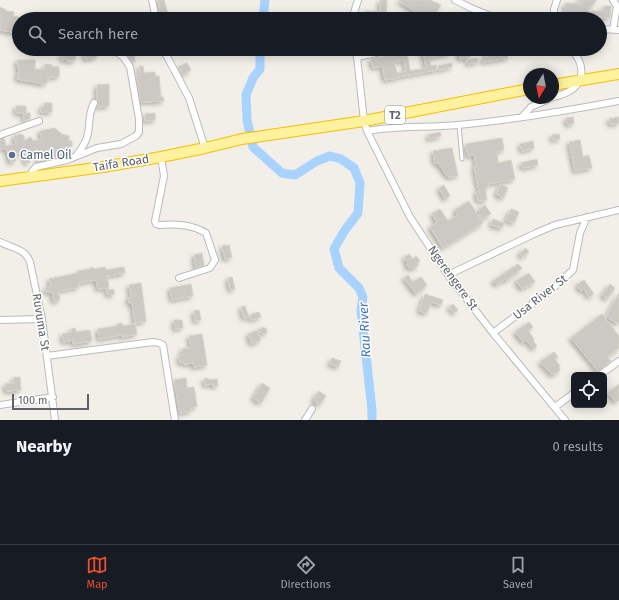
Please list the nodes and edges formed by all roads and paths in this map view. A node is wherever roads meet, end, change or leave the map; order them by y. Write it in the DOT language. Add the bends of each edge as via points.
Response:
graph roads {
  1 [pos="152,0"];
  2 [pos="358,0"];
  3 [pos="455,0"];
  4 [pos="557,0"];
  5 [pos="614,0"];
  6 [pos="155,12"];
  7 [pos="354,12"];
  8 [pos="481,12"];
  9 [pos="554,12"];
  10 [pos="616,30"];
  11 [pos="122,56"];
  12 [pos="166,56"];
  13 [pos="362,56"];
  14 [pos="577,56"];
  15 [pos="357,57"];
  16 [pos="619,74"];
  17 [pos="581,80"];
  18 [pos="559,84"];
  19 [pos="523,90"];
  20 [pos="559,95"];
  21 [pos="619,101"];
  22 [pos="94,104"];
  23 [pos="538,104"];
  24 [pos="522,118"];
  25 [pos="364,121"];
  26 [pos="39,122"];
  27 [pos="459,125"];
  28 [pos="367,131"];
  29 [pos="0,135"];
  30 [pos="206,148"];
  31 [pos="76,156"];
  32 [pos="161,157"];
  33 [pos="462,159"];
  34 [pos="29,177"];
  35 [pos="0,181"];
  36 [pos="619,210"];
  37 [pos="587,217"];
  38 [pos="0,242"];
  39 [pos="448,275"];
  40 [pos="179,278"];
  41 [pos="42,319"];
  42 [pos="0,320"];
  43 [pos="493,333"];
  44 [pos="46,356"];
  45 [pos="619,361"];
  46 [pos="604,372"];
  47 [pos="571,396"];
  48 [pos="53,397"];
  49 [pos="0,405"];
  50 [pos="555,407"];
  51 [pos="312,409"];
  52 [pos="55,420"];
  53 [pos="175,420"];
  54 [pos="305,420"];
  55 [pos="565,420"];
  1 -- 6 [label="street"];
  2 -- 7 [label="street"];
  3 -- 8 [label="street"];
  4 -- 9 [label="street"];
  5 -- 10 [label="street" via="617,6"];
  11 -- 31 [label="street" via="130,66 139,132 121,144 97,148"];
  12 -- 30 [label="street" via="184,86"];
  13 -- 15 [label="street"];
  14 -- 17 [label="street" via="582,68"];
  15 -- 25 [label="street, Ngerengere St"];
  16 -- 17 [label="highway"];
  17 -- 18 [label="highway"];
  17 -- 20 [label="street" via="568,92"];
  19 -- 25 [label="highway, T2"];
  21 -- 24 [label="street"];
  22 -- 31 [label="street" via="89,113 86,142"];
  23 -- 24 [label="street" via="531,107"];
  24 -- 27 [label="street"];
  25 -- 28 [label="street, Ngerengere St"];
  25 -- 30 [label="highway, Taifa Road / T2" via="242,139"];
  26 -- 29 [label="street"];
  27 -- 28 [label="street" via="387,127"];
  27 -- 33 [label="lane"];
  28 -- 39 [label="street, Ngerengere St" via="410,217"];
  30 -- 32 [label="highway, Taifa Road / T2"];
  31 -- 34 [label="street" via="36,167"];
  32 -- 34 [label="highway, Taifa Road / T2"];
  32 -- 40 [label="street" via="164,176 156,224 198,228 206,233 215,260 210,268"];
  34 -- 35 [label="highway, Taifa Road / T2"];
  36 -- 37 [label="street"];
  37 -- 39 [label="street" via="555,225"];
  37 -- 43 [label="street, Usa River St" via="580,233 572,270 552,289"];
  38 -- 41 [label="street, Ruvuma St" via="19,249 28,256"];
  39 -- 43 [label="street, Ngerengere St"];
  41 -- 42 [label="street"];
  41 -- 44 [label="street, Ruvuma St"];
  43 -- 50 [label="street, Ngerengere St"];
  44 -- 48 [label="street, Ruvuma St"];
  44 -- 53 [label="street" via="115,346 159,343 163,345"];
  45 -- 46 [label="street"];
  47 -- 50 [label="street"];
  48 -- 49 [label="street"];
  48 -- 52 [label="street, Ruvuma St"];
  50 -- 55 [label="street, Ngerengere St"];
  51 -- 54 [label="street"];
}
